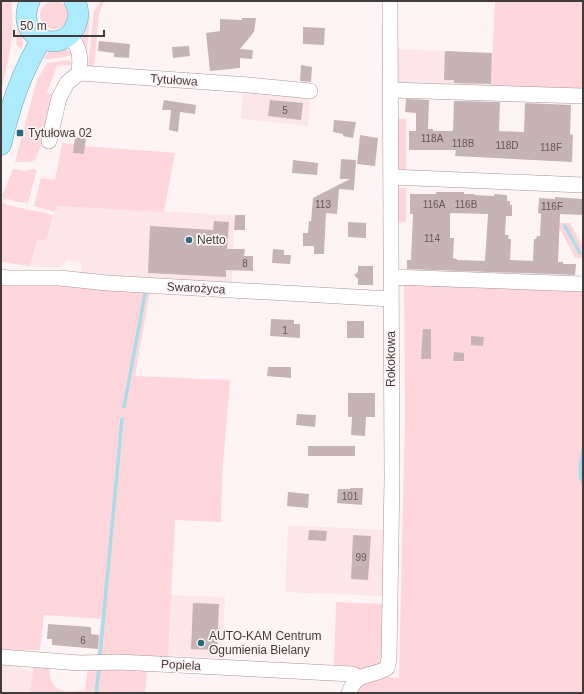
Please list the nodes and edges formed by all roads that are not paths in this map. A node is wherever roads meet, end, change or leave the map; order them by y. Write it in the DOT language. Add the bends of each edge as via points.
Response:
graph roads {
  1 [pos="390,1"];
  2 [pos="28,2"];
  3 [pos="77,2"];
  4 [pos="69,34"];
  5 [pos="41,40"];
  6 [pos="79,73"];
  7 [pos="390,90"];
  8 [pos="310,91"];
  9 [pos="583,96"];
  10 [pos="49,141"];
  11 [pos="1,145"];
  12 [pos="390,177"];
  13 [pos="583,185"];
  14 [pos="1,277"];
  15 [pos="391,277"];
  16 [pos="583,284"];
  17 [pos="390,299"];
  18 [pos="1,657"];
  19 [pos="359,678"];
  20 [pos="350,693"];
  1 -- 7 [label="street, Rokokowa"];
  2 -- 5 [label="main road" via="26,17 30,30"];
  3 -- 4 [label="main road" via="79,15 75,29"];
  4 -- 5 [label="main road" via="64,39 52,42"];
  4 -- 6 [label="street" via="77,46"];
  5 -- 11 [label="main road" via="16,90"];
  6 -- 8 [label="street, Tytułowa"];
  6 -- 10 [label="street" via="67,83 59,98"];
  7 -- 9 [label="street"];
  7 -- 12 [label="street, Rokokowa"];
  12 -- 13 [label="street"];
  12 -- 15 [label="street, Rokokowa"];
  14 -- 17 [label="street, Swarożyca" via="60,278 107,283"];
  15 -- 16 [label="street"];
  15 -- 17 [label="street, Rokokowa"];
  17 -- 19 [label="street, Rokokowa" via="392,479 389,664 383,670"];
  18 -- 19 [label="street, Popiela" via="80,663 119,662 352,674"];
  19 -- 20 [label="street" via="351,687"];
}
